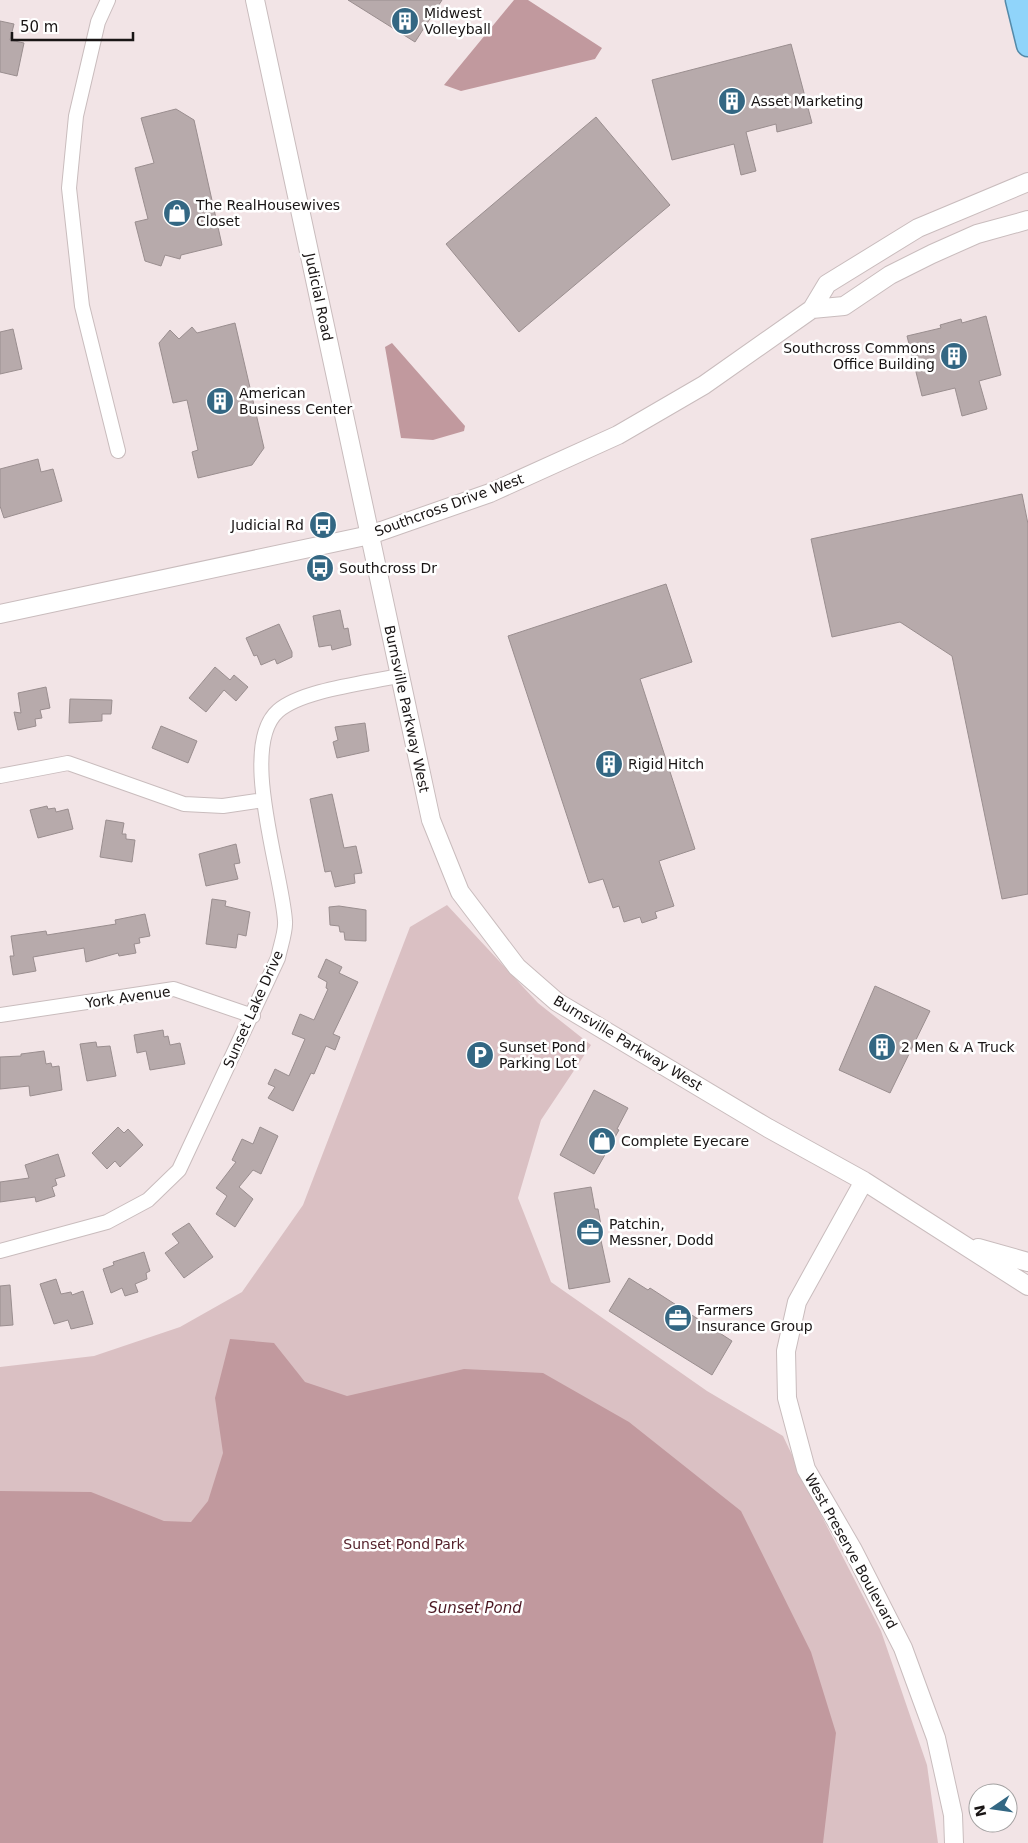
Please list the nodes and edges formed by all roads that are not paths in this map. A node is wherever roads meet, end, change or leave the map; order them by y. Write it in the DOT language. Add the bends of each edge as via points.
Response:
graph roads {
  1 [pos="108,0"];
  2 [pos="255,0"];
  3 [pos="1017,0"];
  4 [pos="1028,44"];
  5 [pos="1028,182"];
  6 [pos="1028,220"];
  7 [pos="812,309"];
  8 [pos="118,451"];
  9 [pos="370,535"];
  10 [pos="0,614"];
  11 [pos="398,676"];
  12 [pos="0,776"];
  13 [pos="264,800"];
  14 [pos="0,1015"];
  15 [pos="252,1016"];
  16 [pos="864,1181"];
  17 [pos="960,1243"];
  18 [pos="0,1251"];
  19 [pos="1028,1262"];
  20 [pos="1028,1286"];
  21 [pos="954,1843"];
  1 -- 8 [label="street" via="98,22 76,116 69,188 82,306"];
  2 -- 9 [label="street, Judicial Road"];
  3 -- 4 [label="highway"];
  5 -- 7 [label="street, Southcross Drive West" via="918,228 827,284"];
  6 -- 7 [label="street, Southcross Drive West" via="977,234 932,254 890,275 844,306"];
  7 -- 9 [label="street, Southcross Drive West" via="704,385 618,435 490,493"];
  9 -- 10 [label="street, Southcross Drive West"];
  9 -- 11 [label="street, Burnsville Parkway West"];
  11 -- 13 [label="street, Sunset Lake Drive" via="303,697 278,710 265,728 261,770"];
  11 -- 16 [label="street, Burnsville Parkway West" via="435,829 460,892 517,967 557,1002"];
  12 -- 13 [label="street" via="68,763 184,804 223,806"];
  13 -- 15 [label="street, Sunset Lake Drive" via="286,922 278,958"];
  14 -- 15 [label="street, York Avenue" via="174,989"];
  15 -- 18 [label="street, Sunset Lake Drive" via="179,1170 148,1200 107,1222"];
  16 -- 17 [label="street, Burnsville Parkway West"];
  16 -- 21 [label="street, West Preserve Boulevard" via="797,1302 786,1351 787,1398 806,1469 904,1648 936,1738 953,1815"];
  17 -- 19 [label="street, Burnsville Parkway West"];
  17 -- 20 [label="street, Burnsville Parkway West"];
}
